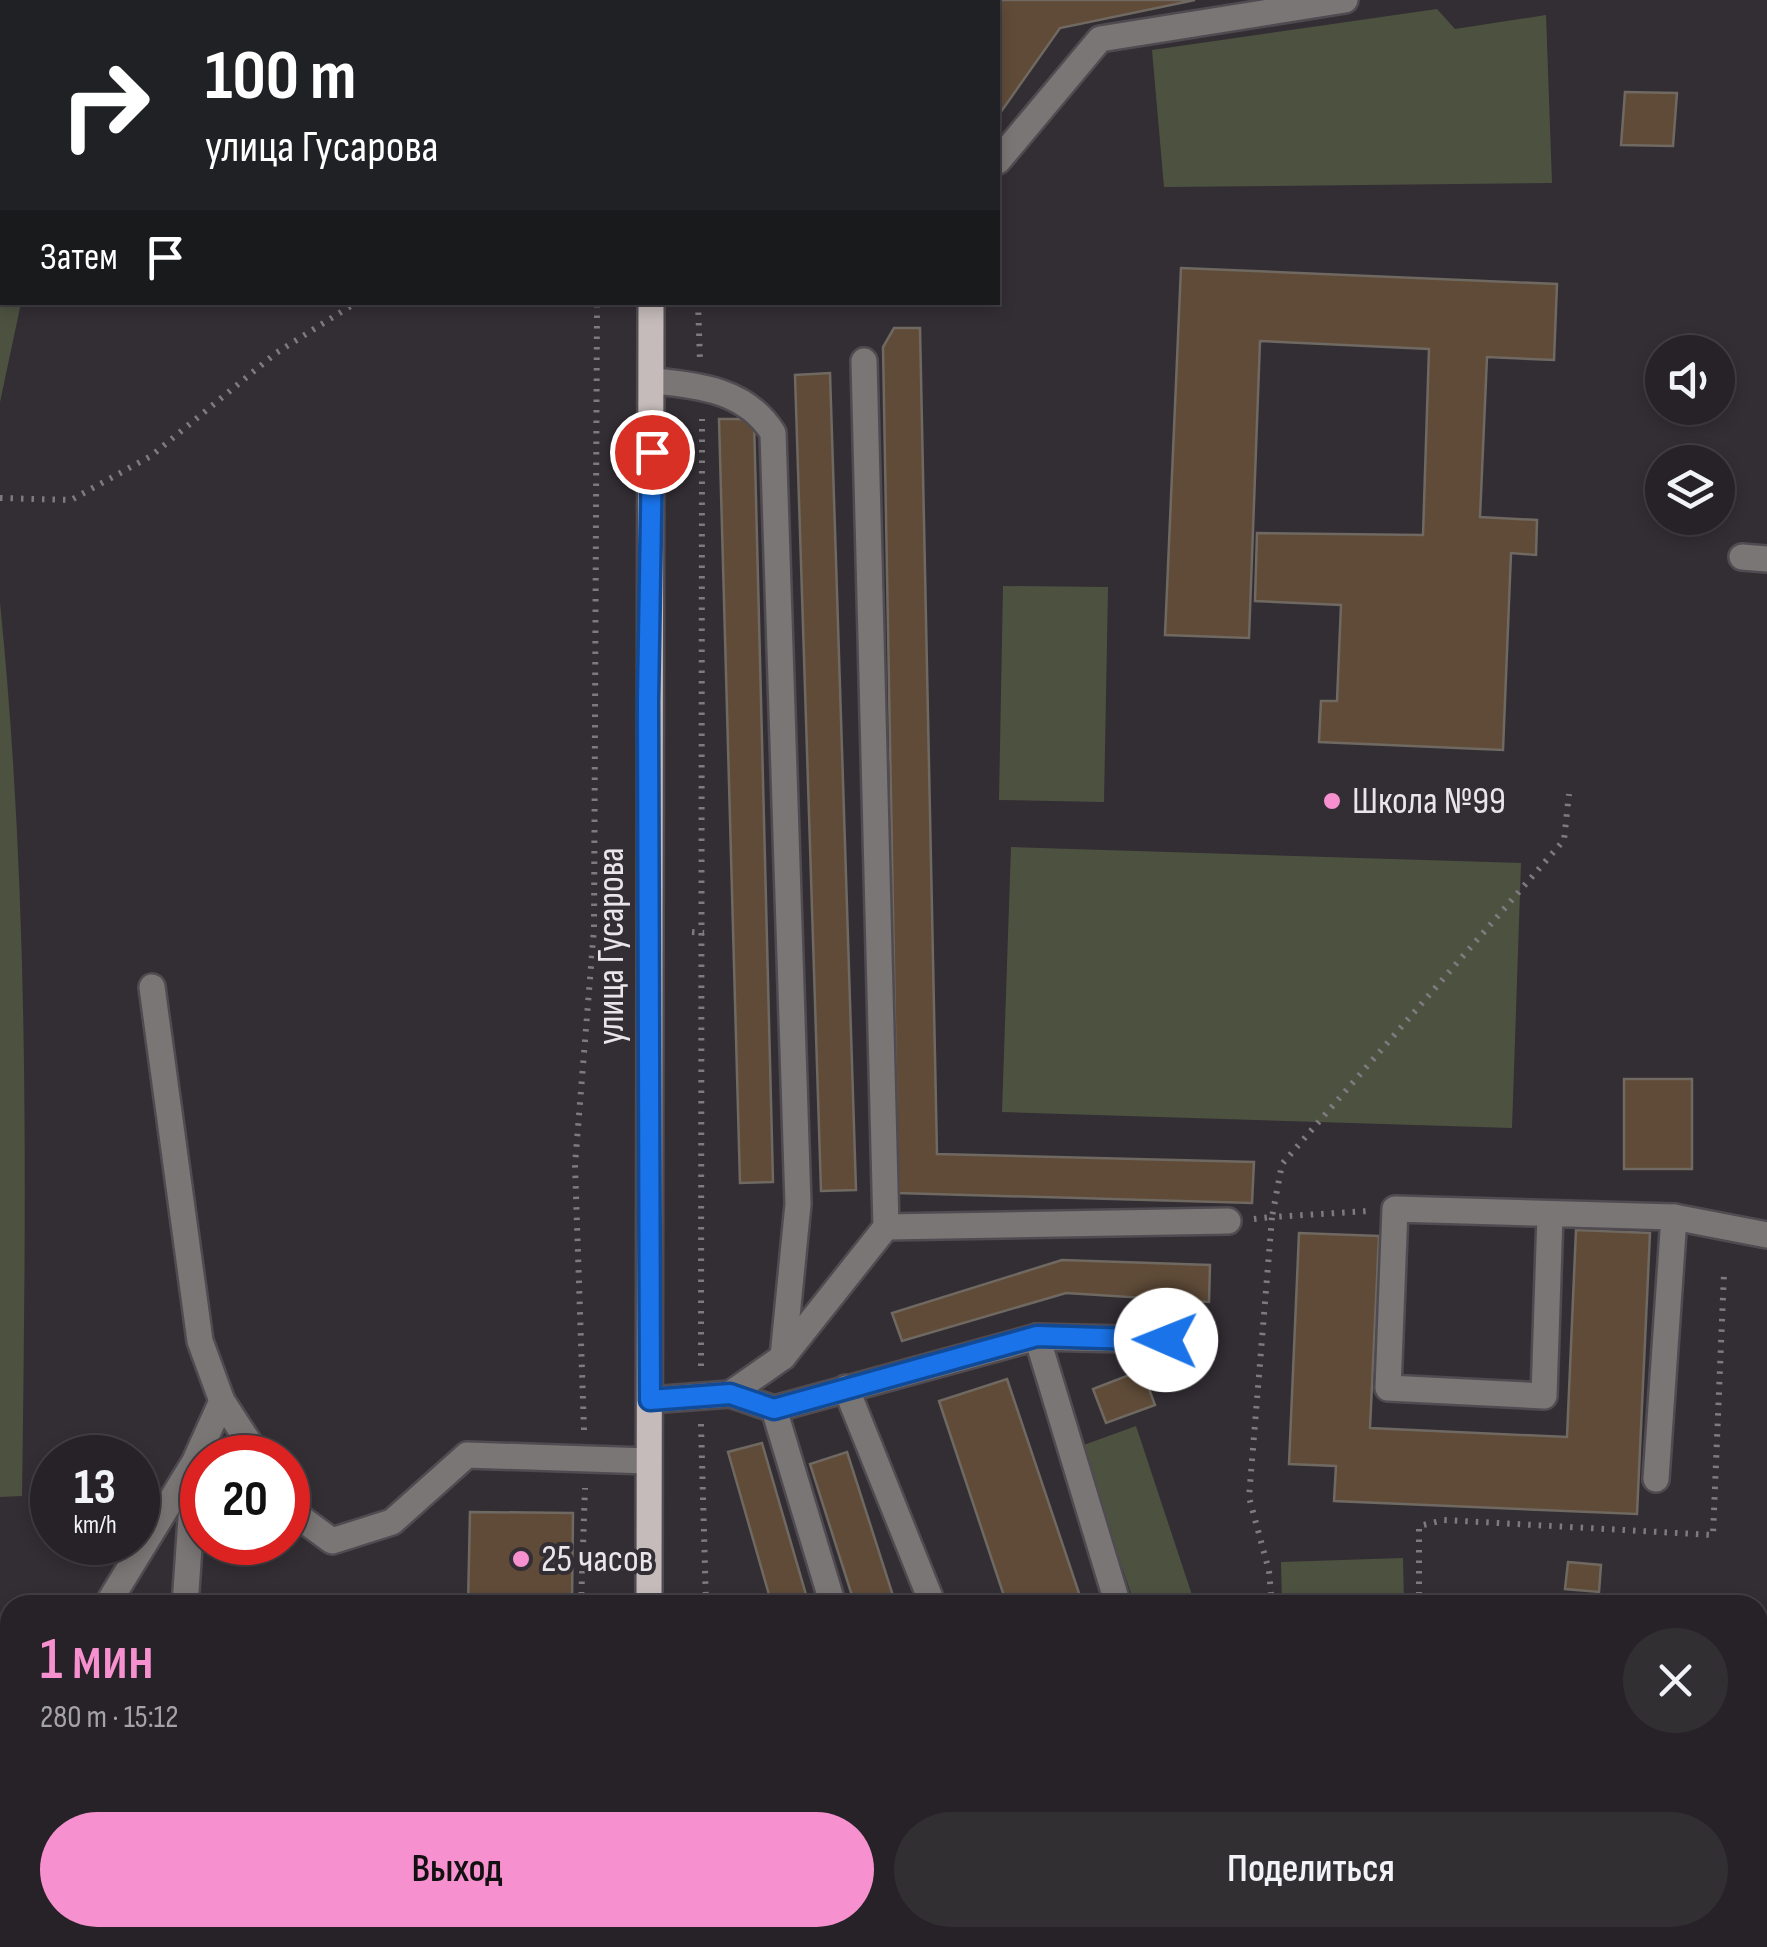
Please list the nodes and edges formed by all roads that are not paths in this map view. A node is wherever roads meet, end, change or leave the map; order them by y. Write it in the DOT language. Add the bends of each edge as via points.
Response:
graph roads {
  1 [pos="1345,0"];
  2 [pos="1000,159"];
  3 [pos="652,305"];
  4 [pos="864,361"];
  5 [pos="653,381"];
  6 [pos="152,987"];
  7 [pos="1550,1215"];
  8 [pos="1674,1216"];
  9 [pos="1228,1221"];
  10 [pos="886,1226"];
  11 [pos="1767,1235"];
  12 [pos="1037,1336"];
  13 [pos="1166,1340"];
  14 [pos="784,1357"];
  15 [pos="846,1388"];
  16 [pos="730,1394"];
  17 [pos="650,1400"];
  18 [pos="222,1401"];
  19 [pos="774,1409"];
  20 [pos="206,1435"];
  21 [pos="244,1435"];
  22 [pos="648,1461"];
  23 [pos="1656,1479"];
  24 [pos="180,1484"];
  25 [pos="310,1525"];
  26 [pos="188,1565"];
  27 [pos="113,1595"];
  28 [pos="186,1595"];
  29 [pos="650,1595"];
  30 [pos="829,1595"];
  31 [pos="929,1595"];
  32 [pos="1115,1595"];
  1 -- 2 [label="lane" via="1100,39"];
  3 -- 5 [label="main road, улица Гусарова"];
  4 -- 10 [label="lane"];
  5 -- 14 [label="lane" via="701,386 758,409 773,433 798,1204"];
  5 -- 17 [label="main road, улица Гусарова"];
  6 -- 18 [label="lane" via="200,1341"];
  7 -- 7 [label="lane" via="1395,1209 1388,1388 1544,1396"];
  7 -- 8 [label="lane"];
  8 -- 11 [label="lane"];
  8 -- 23 [label="lane"];
  9 -- 10 [label="lane"];
  10 -- 14 [label="lane"];
  12 -- 13 [label="lane"];
  12 -- 15 [label="lane"];
  12 -- 32 [label="lane"];
  14 -- 16 [label="lane"];
  15 -- 19 [label="lane"];
  15 -- 31 [label="lane"];
  16 -- 17 [label="lane"];
  16 -- 19 [label="lane"];
  17 -- 22 [label="main road, улица Гусарова"];
  18 -- 20 [label="lane"];
  18 -- 21 [label="lane"];
  19 -- 30 [label="lane"];
  22 -- 25 [label="lane" via="468,1454 392,1522 332,1542"];
  22 -- 29 [label="main road, улица Гусарова"];
  24 -- 27 [label="lane"];
  26 -- 28 [label="lane"];
}
